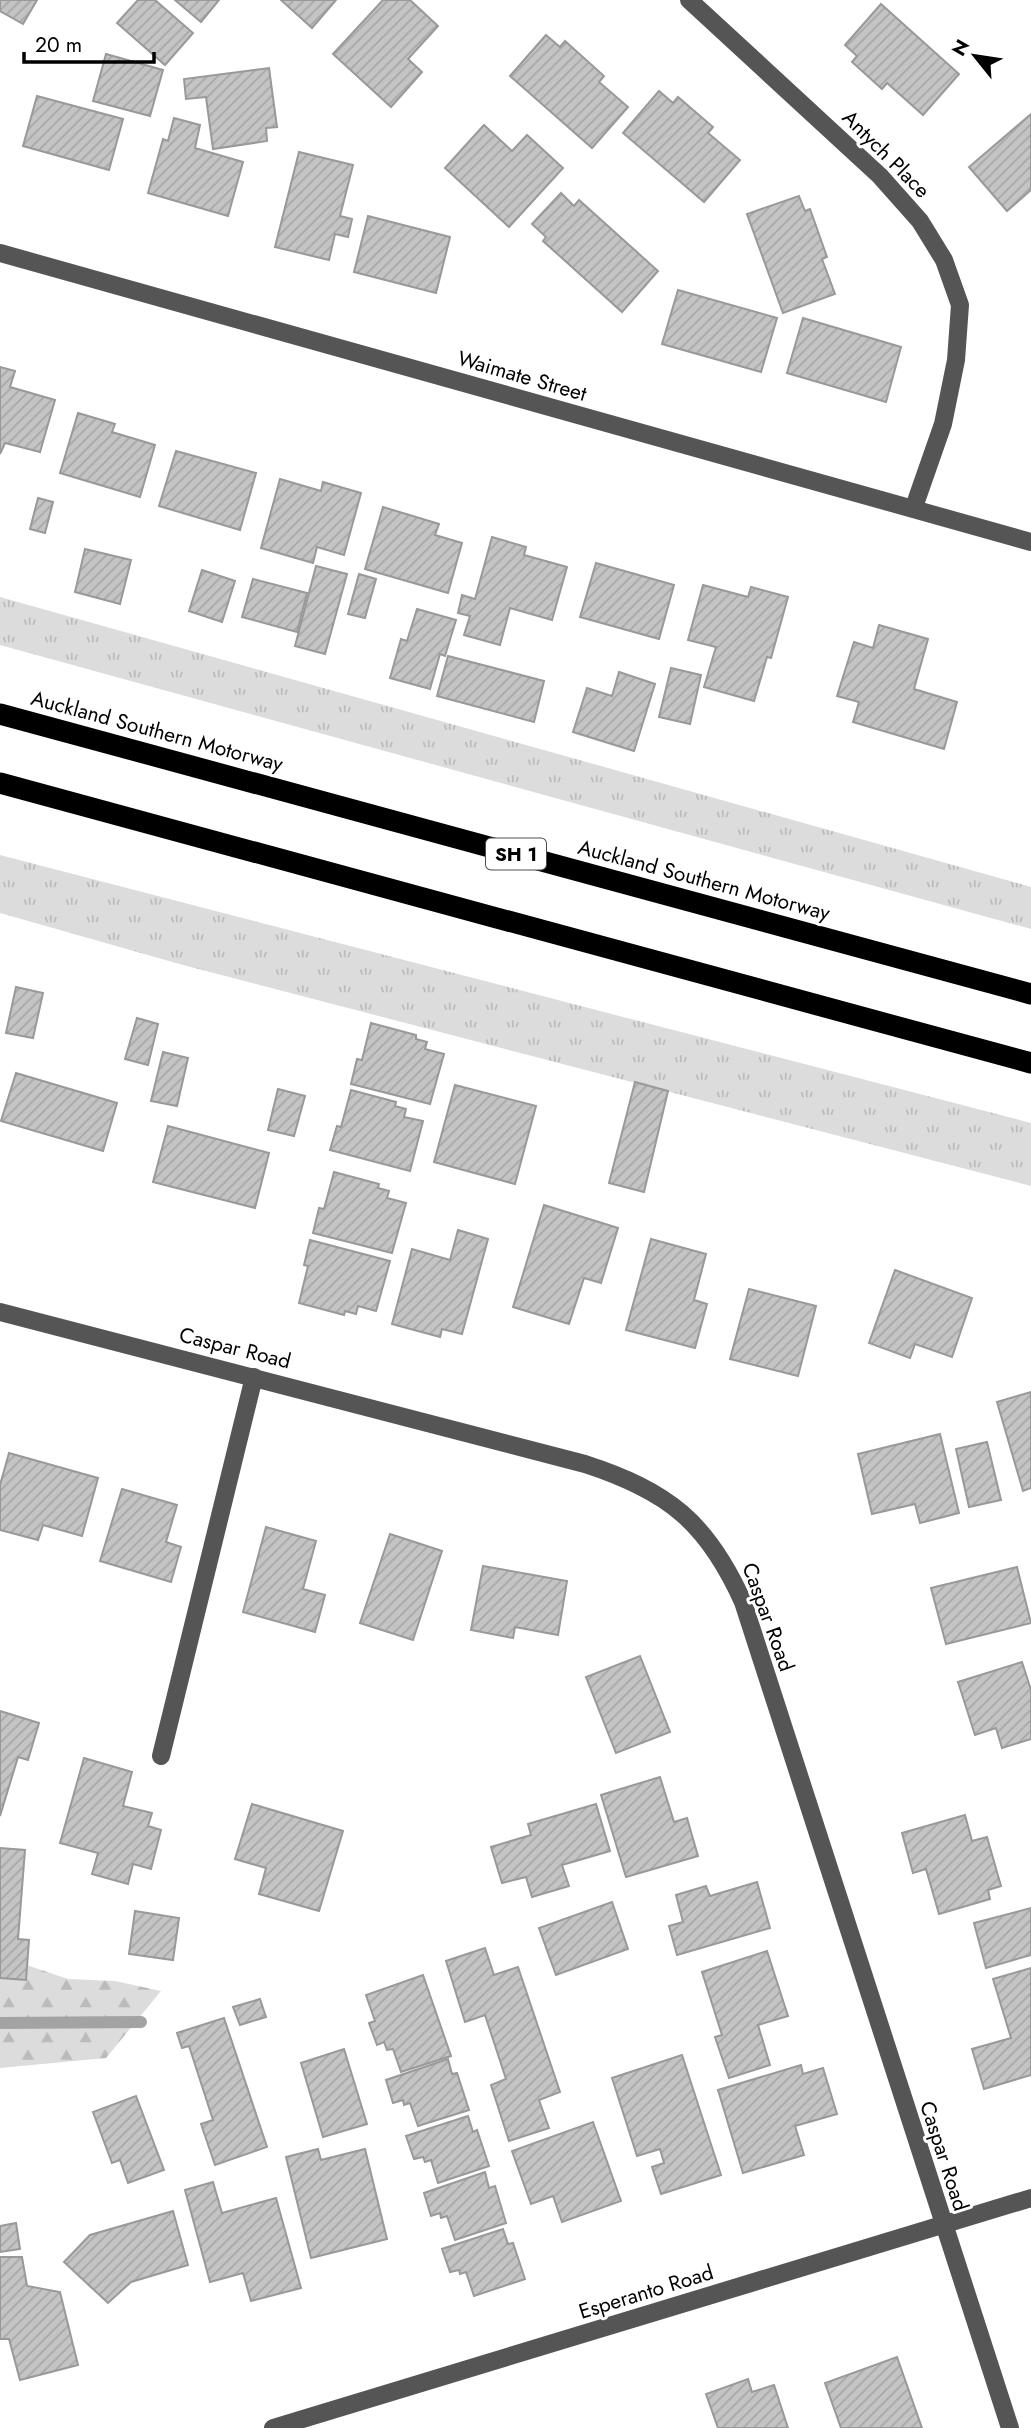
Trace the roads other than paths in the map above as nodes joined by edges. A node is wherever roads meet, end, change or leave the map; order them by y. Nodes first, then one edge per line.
1 (689, 0) edge
2 (0, 253) edge
3 (914, 507) junction
4 (1031, 542) edge
5 (0, 714) edge
6 (0, 783) edge
7 (1031, 994) edge
8 (1031, 1063) edge
9 (0, 1312) edge
10 (254, 1377) junction
11 (161, 1756) dead end
12 (1031, 2198) edge
13 (943, 2226) junction
14 (274, 2428) edge
15 (1010, 2428) edge

1 - 3 street, Antych Place
2 - 3 street, Waimate Street
3 - 4 street, Waimate Street
5 - 7 highway, Auckland Southern Motorway / SH 1
6 - 8 highway
9 - 10 street, Caspar Road
10 - 11 street
10 - 13 street, Caspar Road
12 - 13 street, Esperanto Road
13 - 14 street, Esperanto Road
13 - 15 street, Caspar Road

